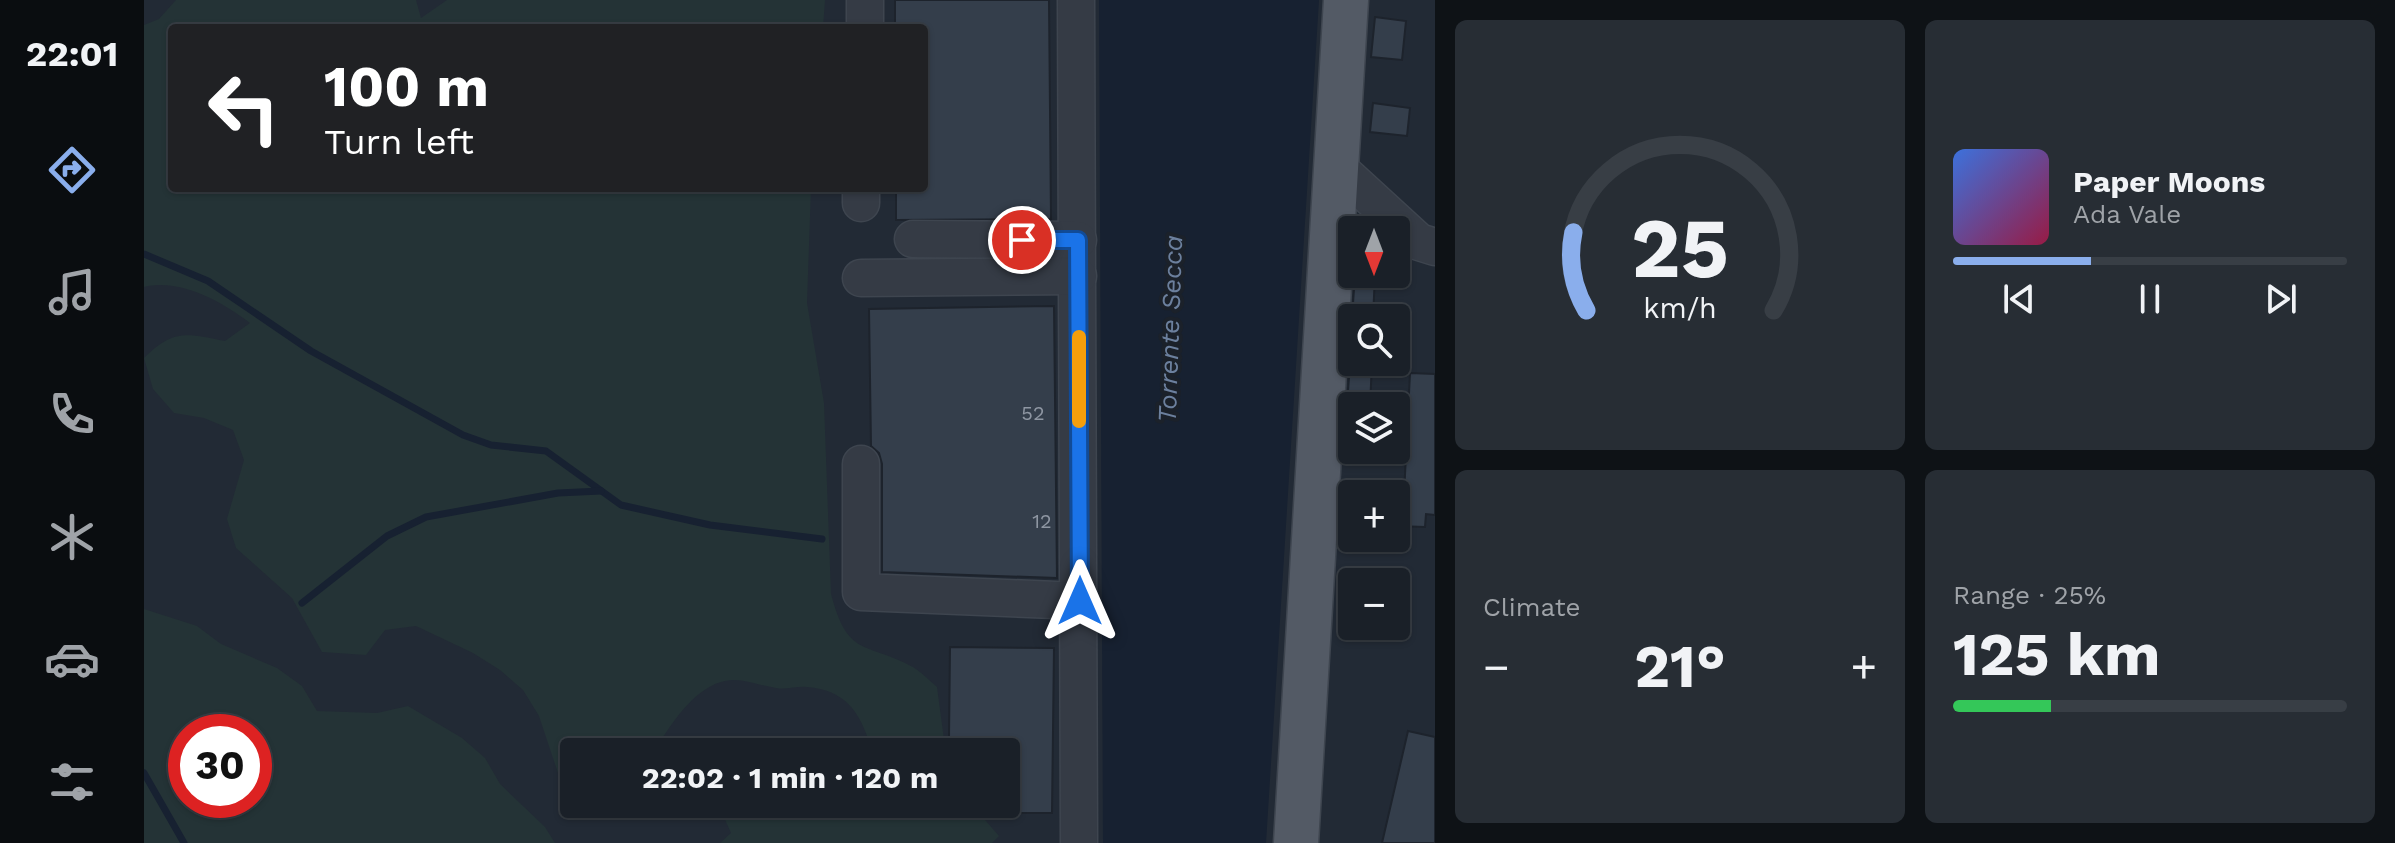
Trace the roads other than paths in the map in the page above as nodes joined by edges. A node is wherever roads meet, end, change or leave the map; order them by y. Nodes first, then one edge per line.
1 (865, 0) edge
2 (1076, 0) edge
3 (1346, 0) edge
4 (865, 24) edge
5 (1335, 165) junction
6 (913, 239) dead end
7 (1078, 240) junction
8 (1435, 247) edge
9 (1078, 276) junction
10 (861, 278) dead end
11 (861, 464) dead end
12 (1080, 601) junction
13 (1079, 843) edge
14 (1296, 843) edge

1 - 4 street
2 - 7 street
3 - 5 main road
5 - 8 street
5 - 14 main road
6 - 7 street
7 - 9 street
9 - 10 street
9 - 12 street
11 - 12 street
12 - 13 street

